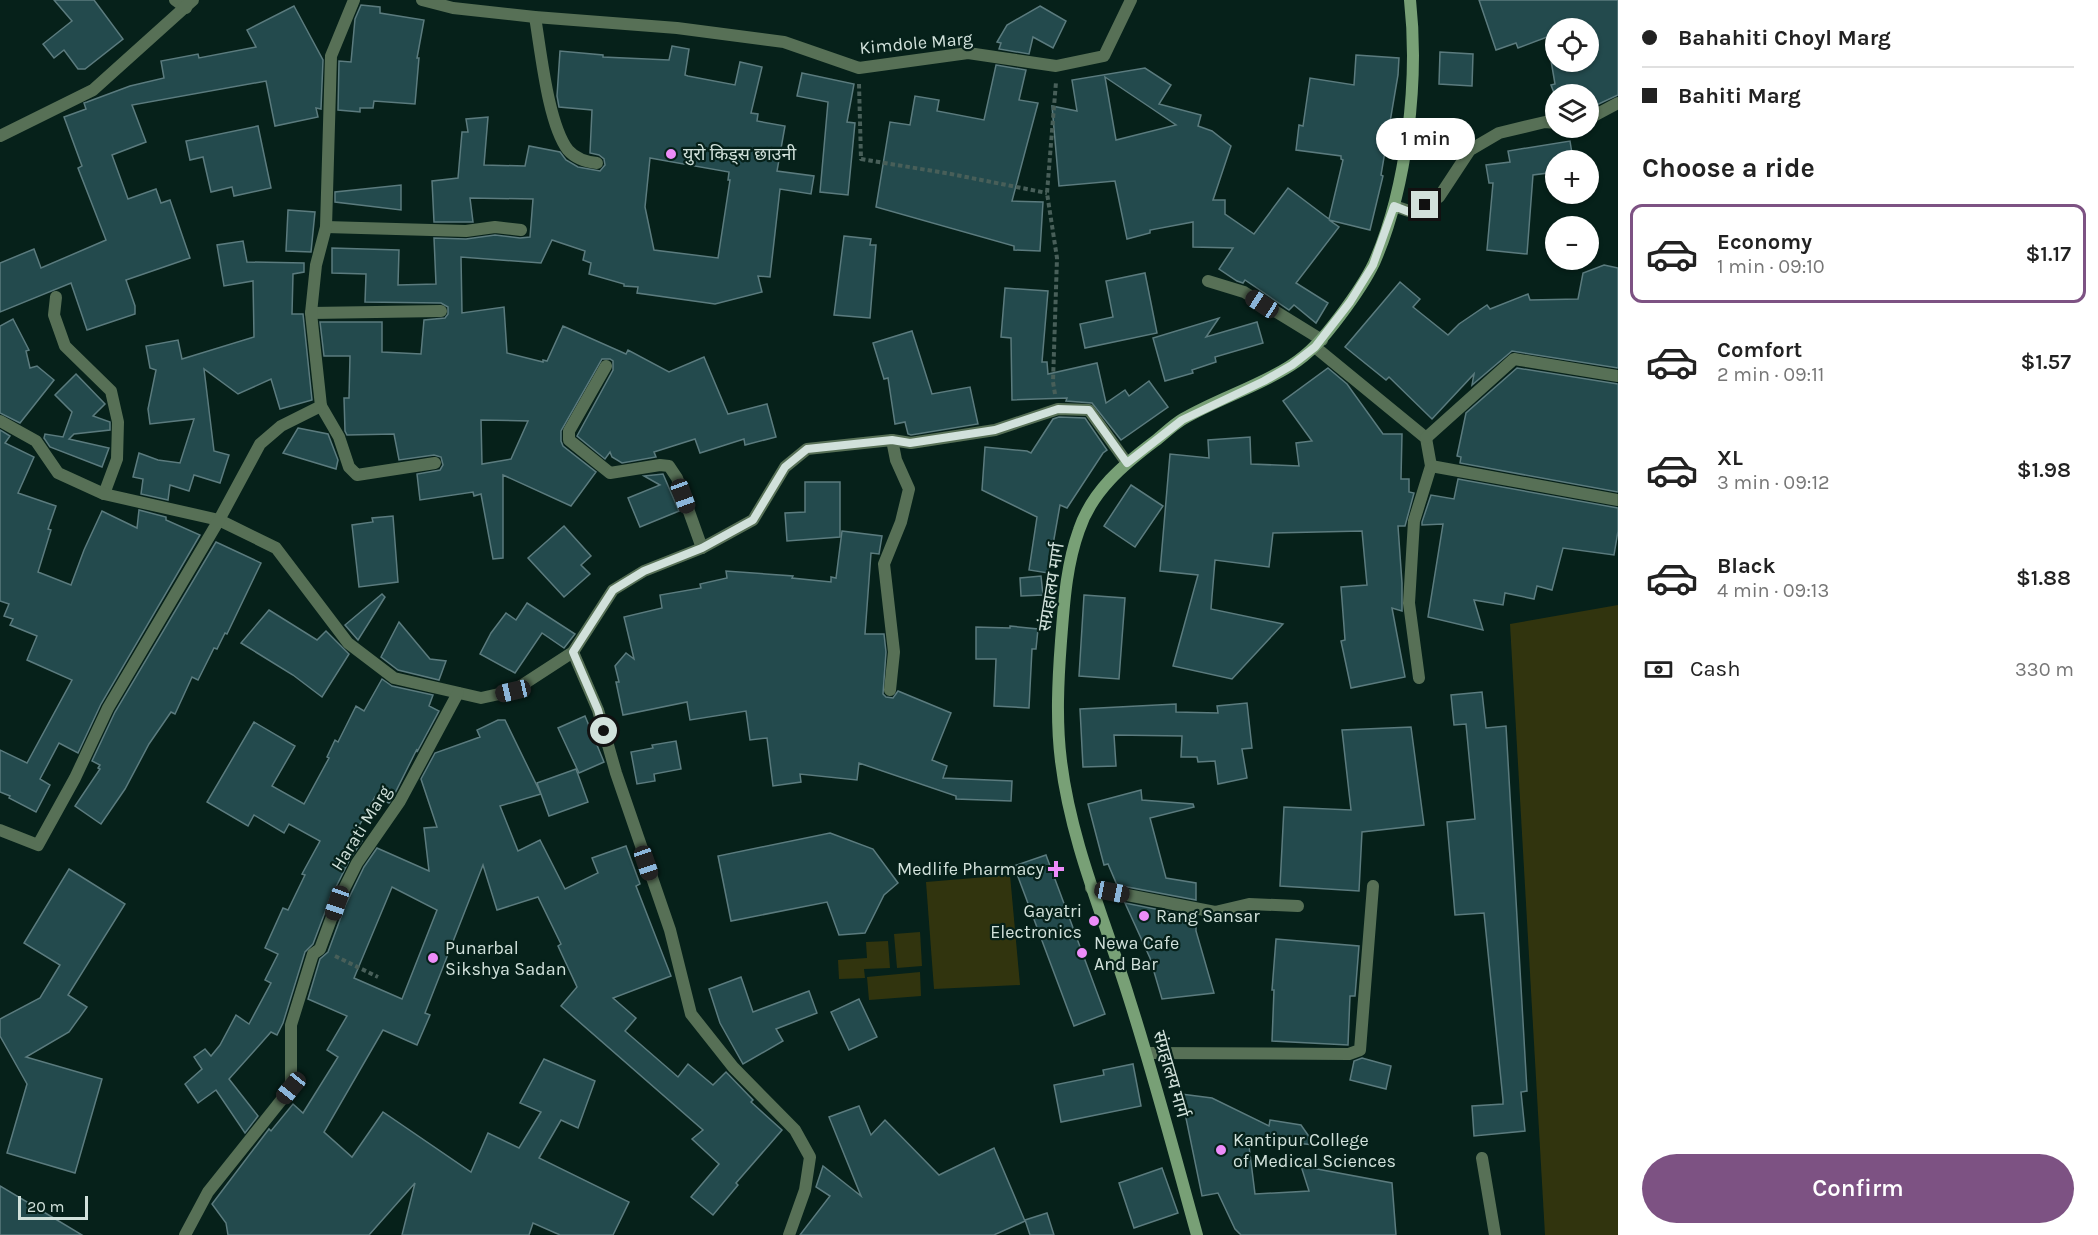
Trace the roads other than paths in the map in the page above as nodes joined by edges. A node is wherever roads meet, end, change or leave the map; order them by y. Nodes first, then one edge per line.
1 (175, 0) edge
2 (354, 0) edge
3 (422, 0) edge
4 (1131, 0) edge
5 (1410, 0) edge
6 (189, 4) edge
7 (535, 17) junction
8 (1618, 103) edge
9 (1599, 113) edge
10 (1545, 122) edge
11 (0, 136) edge
12 (597, 163) dead end
13 (1394, 206) junction
14 (326, 227) junction
15 (521, 230) dead end
16 (1208, 281) dead end
17 (56, 297) dead end
18 (441, 311) dead end
19 (311, 313) junction
20 (1319, 344) junction
21 (606, 366) dead end
22 (1618, 376) edge
23 (321, 406) junction
24 (0, 421) edge
25 (1426, 438) junction
26 (892, 440) junction
27 (435, 463) dead end
28 (1127, 463) junction
29 (1431, 466) junction
30 (104, 494) junction
31 (1618, 500) edge
32 (219, 520) junction
33 (702, 548) junction
34 (573, 652) junction
35 (1419, 678) dead end
36 (890, 690) dead end
37 (458, 693) junction
38 (0, 830) edge
39 (1373, 886) dead end
40 (1091, 888) junction
41 (1298, 906) dead end
42 (1146, 1053) junction
43 (1482, 1158) dead end
44 (185, 1235) edge
45 (789, 1235) edge
46 (1197, 1235) edge
47 (1495, 1235) edge

1 - 6 street
2 - 14 street
3 - 7 street, Kimdole Marg
4 - 7 street, Kimdole Marg
5 - 13 main road, संग्रहालय मार्ग
6 - 11 street
7 - 12 street
8 - 9 street
10 - 13 street
13 - 20 main road, संग्रहालय मार्ग
14 - 15 street
14 - 19 street
16 - 20 street
17 - 30 street
18 - 19 street
19 - 23 street
20 - 25 street
20 - 28 main road, संग्रहालय मार्ग
21 - 33 street
22 - 25 street
23 - 27 street
23 - 32 street
24 - 30 street
25 - 29 street
26 - 28 street
26 - 33 street
26 - 36 street
28 - 40 main road, संग्रहालय मार्ग
29 - 31 street
29 - 35 street
30 - 32 street
32 - 37 street
32 - 38 street
33 - 34 street
34 - 37 street
34 - 45 street
37 - 44 street, Harati Marg
39 - 42 street
40 - 41 street
40 - 42 main road, संग्रहालय मार्ग
42 - 46 main road, संग्रहालय मार्ग
43 - 47 street

